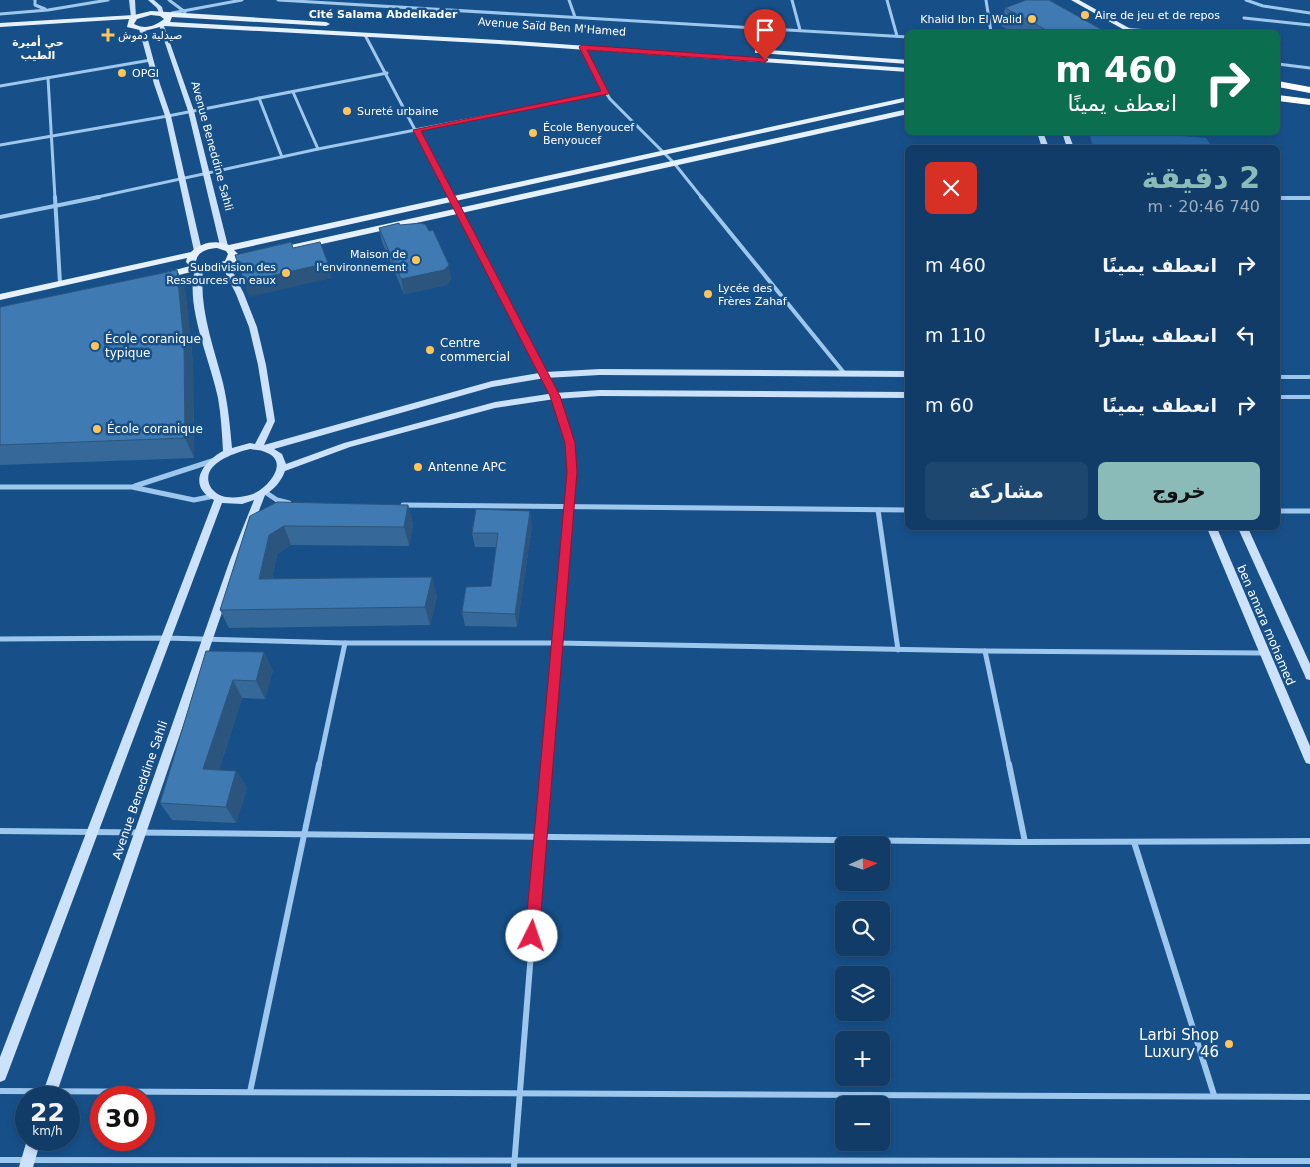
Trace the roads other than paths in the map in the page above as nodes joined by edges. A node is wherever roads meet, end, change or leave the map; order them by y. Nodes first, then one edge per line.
1 (35, 0) edge
2 (108, 0) edge
3 (132, 0) edge
4 (151, 0) edge
5 (169, 0) edge
6 (242, 0) edge
7 (278, 0) edge
8 (365, 0) edge
9 (569, 0) edge
10 (792, 0) edge
11 (887, 0) edge
12 (986, 0) edge
13 (1074, 0) edge
14 (1246, 0) edge
15 (173, 3) junction
16 (360, 4) junction
17 (48, 10) junction
18 (184, 11) junction
19 (1310, 13) edge
20 (0, 14) edge
21 (164, 15) junction
22 (134, 17) junction
23 (192, 17) junction
24 (576, 17) junction
25 (1244, 18) dead end
26 (0, 24) edge
27 (130, 25) junction
28 (162, 25) junction
29 (1310, 25) edge
30 (142, 29) junction
31 (800, 30) junction
32 (991, 30) edge
33 (1127, 30) edge
34 (0, 32) edge
35 (366, 35) junction
36 (897, 36) junction
37 (905, 37) edge
38 (582, 47) junction
39 (734, 49) dead end
40 (753, 51) dead end
41 (151, 60) junction
42 (905, 62) edge
43 (1280, 64) edge
44 (1310, 68) edge
45 (905, 70) edge
46 (387, 73) junction
47 (48, 78) junction
48 (1280, 84) edge
49 (0, 86) edge
50 (1310, 90) edge
51 (293, 92) junction
52 (605, 93) junction
53 (259, 98) junction
54 (1280, 98) edge
55 (905, 100) edge
56 (1310, 102) edge
57 (868, 108) junction
58 (190, 112) junction
59 (905, 112) edge
60 (168, 116) junction
61 (877, 117) junction
62 (416, 130) junction
63 (52, 136) junction
64 (0, 145) edge
65 (318, 149) junction
66 (662, 152) junction
67 (282, 157) junction
68 (674, 163) junction
69 (206, 174) junction
70 (181, 180) junction
71 (450, 198) junction
72 (1280, 198) edge
73 (1310, 198) edge
74 (56, 206) junction
75 (458, 212) junction
76 (0, 217) edge
77 (226, 247) junction
78 (195, 252) junction
79 (227, 263) junction
80 (197, 268) junction
81 (149, 279) edge
82 (60, 283) junction
83 (0, 297) edge
84 (845, 374) junction
85 (905, 374) edge
86 (545, 375) junction
87 (1280, 377) edge
88 (1310, 377) edge
89 (905, 395) edge
90 (555, 396) junction
91 (1280, 397) edge
92 (1310, 397) edge
93 (262, 448) junction
94 (228, 452) junction
95 (215, 460) junction
96 (282, 469) junction
97 (0, 487) edge
98 (132, 487) junction
99 (263, 493) junction
100 (216, 497) junction
101 (292, 503) edge
102 (401, 505) edge
103 (569, 506) junction
104 (878, 510) junction
105 (905, 510) edge
106 (1280, 511) edge
107 (1310, 511) edge
108 (1213, 530) edge
109 (1244, 530) edge
110 (165, 638) junction
111 (0, 639) edge
112 (209, 640) junction
113 (345, 643) junction
114 (557, 643) junction
115 (898, 650) junction
116 (985, 651) junction
117 (1265, 653) junction
118 (1310, 676) edge
119 (1310, 759) edge
120 (0, 831) edge
121 (92, 832) junction
122 (141, 833) junction
123 (304, 833) junction
124 (540, 838) junction
125 (1310, 841) edge
126 (1025, 842) junction
127 (1134, 842) junction
128 (0, 1075) edge
129 (52, 1086) edge
130 (0, 1091) edge
131 (15, 1092) edge
132 (250, 1092) junction
133 (520, 1092) junction
134 (80, 1094) edge
135 (1214, 1095) junction
136 (1310, 1096) edge
137 (31, 1151) edge
138 (0, 1160) edge
139 (1310, 1161) edge
140 (27, 1163) edge
141 (514, 1163) edge
142 (226, 1164) edge
143 (911, 1164) edge

1 - 17 street
2 - 17 street
3 - 22 street
4 - 21 street
5 - 15 street
6 - 18 street
7 - 16 street
8 - 16 street
9 - 24 street
10 - 31 street
11 - 36 street
12 - 32 street
13 - 33 main road
14 - 19 street
15 - 18 street
15 - 21 street
16 - 24 street
17 - 20 street
18 - 21 street
18 - 23 street
21 - 22 main road, Avenue Saïd Ben M'Hamed
21 - 23 main road, Avenue Saïd Ben M'Hamed
21 - 28 main road
22 - 26 main road
22 - 27 main road
23 - 39 main road, Avenue Saïd Ben M'Hamed
24 - 31 street
25 - 29 street
27 - 30 main road
27 - 34 main road
28 - 30 main road, Avenue Saïd Ben M'Hamed
28 - 35 main road, Avenue Saïd Ben M'Hamed
28 - 58 street, Avenue Beneddine Sahli
30 - 41 street
31 - 36 street
35 - 38 main road, Avenue Saïd Ben M'Hamed
35 - 46 street
36 - 37 street
38 - 45 main road, Avenue Saïd Ben M'Hamed
38 - 52 street
40 - 42 main road
41 - 47 street
41 - 60 street
43 - 44 street
46 - 51 street
46 - 62 street
47 - 49 street
47 - 63 street
48 - 50 highway
51 - 53 street
51 - 65 street
52 - 62 street
52 - 66 street
53 - 58 street
53 - 67 street
54 - 56 highway
55 - 57 main road
57 - 61 main road
57 - 66 main road
58 - 60 street
58 - 69 street, Avenue Beneddine Sahli
59 - 61 main road
60 - 63 street
60 - 70 street
61 - 68 main road
62 - 65 street
62 - 71 street
63 - 64 street
63 - 74 street
65 - 67 street
66 - 68 street
66 - 71 main road
67 - 69 street
68 - 75 main road
68 - 84 street
69 - 70 street
69 - 77 street, Avenue Beneddine Sahli
70 - 74 street
70 - 78 street
71 - 75 street
71 - 77 main road
72 - 73 street
74 - 76 street
74 - 82 street
75 - 79 main road
75 - 86 street
77 - 78 main road
77 - 79 main road
78 - 80 main road
78 - 82 main road
79 - 80 main road
79 - 93 street
80 - 81 main road
80 - 94 street
82 - 83 main road
84 - 85 street
84 - 86 street
86 - 90 street
86 - 93 street
87 - 88 street
89 - 90 street
90 - 96 street
90 - 103 street
91 - 92 street
93 - 94 street
93 - 96 street
94 - 95 street
95 - 98 street
95 - 100 street
96 - 99 street
97 - 98 street
98 - 100 street
99 - 100 street
99 - 101 street
99 - 112 street, Avenue Beneddine Sahli
100 - 110 street
102 - 103 street
103 - 104 street
103 - 114 street
104 - 105 street
104 - 115 street
106 - 107 street
108 - 117 street, ben amara mohamed
109 - 118 street, ben amara mohamed
110 - 111 street
110 - 112 street
110 - 121 street
112 - 113 street
112 - 122 street, Avenue Beneddine Sahli
113 - 114 street
113 - 123 street
114 - 115 street
114 - 124 street
115 - 116 street
116 - 117 street
116 - 126 street
117 - 119 street, ben amara mohamed
120 - 121 street
121 - 122 street
121 - 128 street
122 - 123 street
122 - 129 street, Avenue Beneddine Sahli
123 - 124 street
123 - 132 street
124 - 126 street
124 - 133 street
125 - 127 street
126 - 127 street
127 - 135 street
130 - 131 street
132 - 133 street
132 - 134 street
133 - 135 street
133 - 141 street
135 - 136 street
137 - 140 street
138 - 140 street
139 - 143 street
140 - 142 street
141 - 142 street
141 - 143 street

